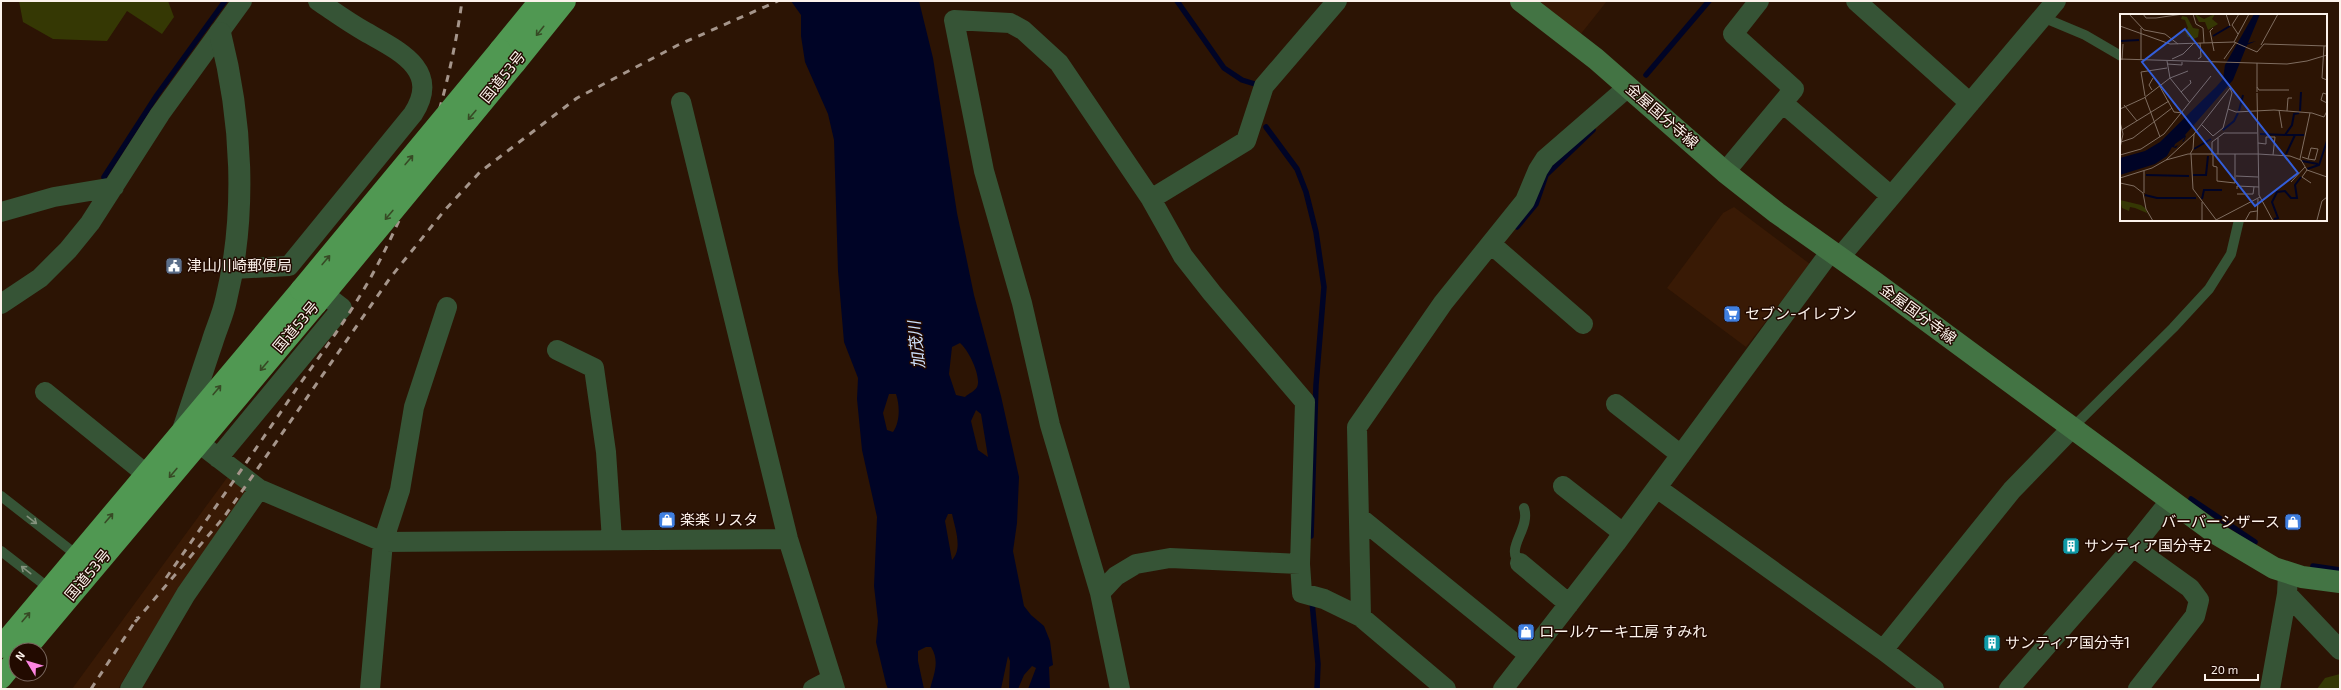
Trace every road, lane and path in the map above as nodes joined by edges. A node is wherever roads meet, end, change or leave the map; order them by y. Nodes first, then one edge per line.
1 (242, 1) edge
2 (318, 1) edge
3 (540, 1) edge
4 (565, 1) edge
5 (1337, 1) edge
6 (1521, 1) edge
7 (1759, 1) edge
8 (1856, 1) edge
9 (2056, 1) edge
10 (2042, 17) junction
11 (220, 33) junction
12 (2120, 55) edge
13 (507, 56) junction
14 (1628, 87) junction
15 (681, 102) dead end
16 (1783, 103) junction
17 (1970, 103) junction
18 (1725, 172) junction
19 (114, 187) junction
20 (1891, 196) junction
21 (1151, 199) junction
22 (1, 212) edge
23 (2239, 221) edge
24 (1491, 244) junction
25 (1836, 254) junction
26 (289, 266) junction
27 (233, 269) junction
28 (1, 304) edge
29 (447, 307) dead end
30 (1583, 324) dead end
31 (557, 350) dead end
32 (44, 392) dead end
33 (1616, 404) dead end
34 (2073, 427) junction
35 (191, 437) junction
36 (1681, 455) junction
37 (218, 458) junction
38 (146, 474) junction
39 (1563, 486) dead end
40 (1657, 488) junction
41 (259, 489) junction
42 (1, 496) edge
43 (2170, 501) junction
44 (1524, 508) dead end
45 (1359, 517) junction
46 (1623, 533) junction
47 (788, 539) junction
48 (612, 540) junction
49 (383, 542) junction
50 (2133, 547) junction
51 (1, 551) edge
52 (78, 556) junction
53 (1520, 563) joint
54 (1300, 564) junction
55 (2340, 582) edge
56 (2288, 584) junction
57 (50, 589) junction
58 (1100, 593) junction
59 (1569, 604) junction
60 (1361, 617) junction
61 (31, 642) edge
62 (1, 647) edge
63 (1884, 650) junction
64 (2340, 650) edge
65 (1529, 655) junction
66 (8, 670) edge
67 (1, 678) edge
68 (833, 684) edge
69 (130, 689) edge
70 (370, 689) edge
71 (813, 689) edge
72 (1120, 689) edge
73 (1446, 689) edge
74 (1503, 689) edge
75 (1934, 689) edge
76 (2009, 689) edge
77 (2138, 689) edge
78 (2270, 689) edge

1 - 11 street
2 - 26 street
3 - 13 highway, 国道53号
4 -> 13 highway, 国道53号
5 - 21 street
6 - 14 main road, 金屋国分寺線
7 - 16 street
8 - 17 street
9 - 10 street
10 - 12 lane
10 - 17 street
11 - 19 street
11 - 27 street
13 - 35 highway, 国道53号, bridge
14 - 18 main road, 金屋国分寺線
14 - 24 street
15 - 47 street
16 - 18 street
16 - 20 street
17 - 20 street
18 - 25 main road, 金屋国分寺線
19 - 22 street
19 - 28 street
20 - 25 street
21 - 54 street
21 - 58 street
23 - 34 lane
24 - 30 street
24 - 45 street
25 - 34 main road, 金屋国分寺線
25 - 36 street
26 - 27 street
26 - 37 street
27 - 35 street
29 - 49 street
31 - 48 street
32 - 38 street
33 - 36 street
34 - 43 main road, 金屋国分寺線
34 - 63 street
35 - 37 street
35 - 38 highway, 国道53号
35 -> 61 highway, 国道53号
36 - 40 street
37 - 41 street
52 -> 38 highway, 国道53号
39 - 46 street
40 - 46 street
40 - 63 street
41 - 49 street
41 - 69 street
42 -> 52 lane
43 - 50 street
43 - 56 main road, 金屋国分寺線
44 - 53 lane
45 - 60 street
45 - 65 street
46 - 59 street
47 - 48 street
47 - 68 street
48 - 49 street
49 - 70 street
50 - 76 street
50 - 77 street
57 -> 51 lane
52 - 57 highway, 国道53号
53 - 59 street
54 - 58 street
54 - 60 street
55 - 56 main road, 金屋国分寺線
56 - 64 street
56 - 78 street
62 -> 57 highway, 国道53号
58 - 72 street
59 - 65 street
60 - 73 street
63 - 75 street
65 - 74 street
66 - 67 highway
68 - 71 street

